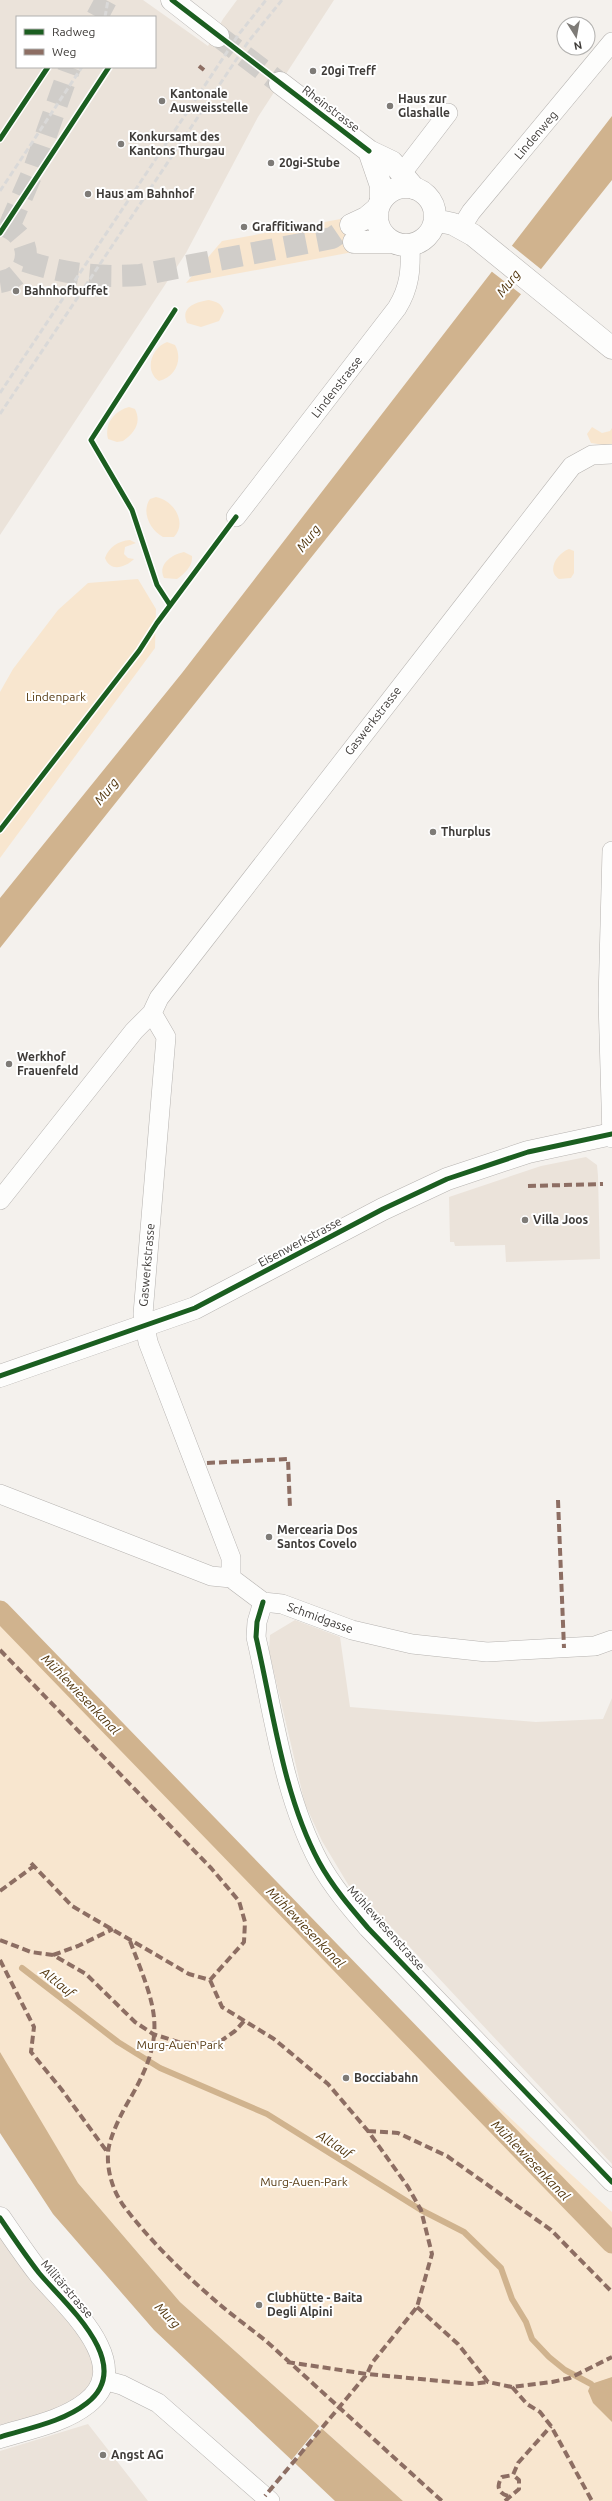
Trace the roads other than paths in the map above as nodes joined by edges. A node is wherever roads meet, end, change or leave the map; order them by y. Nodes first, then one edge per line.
1 (172, 1) edge
2 (218, 36) tunnel mouth
3 (612, 42) edge
4 (280, 83) tunnel mouth
5 (448, 113) dead end
6 (370, 151) junction
7 (408, 180) junction
8 (379, 204) junction
9 (435, 220) junction
10 (461, 228) junction
11 (401, 243) junction
12 (612, 348) edge
13 (612, 454) edge
14 (236, 517) dead end
15 (612, 851) edge
16 (152, 1013) junction
17 (612, 1134) edge
18 (612, 1138) edge
19 (0, 1200) edge
20 (149, 1342) junction
21 (0, 1376) edge
22 (0, 1494) edge
23 (231, 1578) junction
24 (263, 1602) junction
25 (612, 1640) edge
26 (612, 2182) edge
27 (0, 2218) edge
28 (104, 2380) junction
29 (0, 2437) edge
30 (270, 2501) edge

1 - 2 main road
3 - 10 street, Lindenweg
4 - 6 main road, Rheinstrasse
5 - 7 street
6 - 7 main road, Rheinstrasse
6 - 8 main road
7 - 8 main road
7 - 9 main road
8 - 11 main road
8 - 11 main road
9 - 10 main road
9 - 11 main road
10 - 12 main road
11 - 14 street, Lindenstrasse
13 - 16 street, Gaswerkstrasse
15 - 17 street
16 - 19 street, Gaswerkstrasse
16 - 20 street, Gaswerkstrasse
17 - 18 street
17 - 20 main road, Eisenwerkstrasse
20 - 21 main road, Eisenwerkstrasse
20 - 23 street, Gaswerkstrasse
22 - 23 street
23 - 24 street
24 - 25 street, Schmidgasse
24 - 26 street, Mühlewiesenstrasse
27 - 28 main road, Militärstrasse
28 - 29 main road
28 - 30 street

